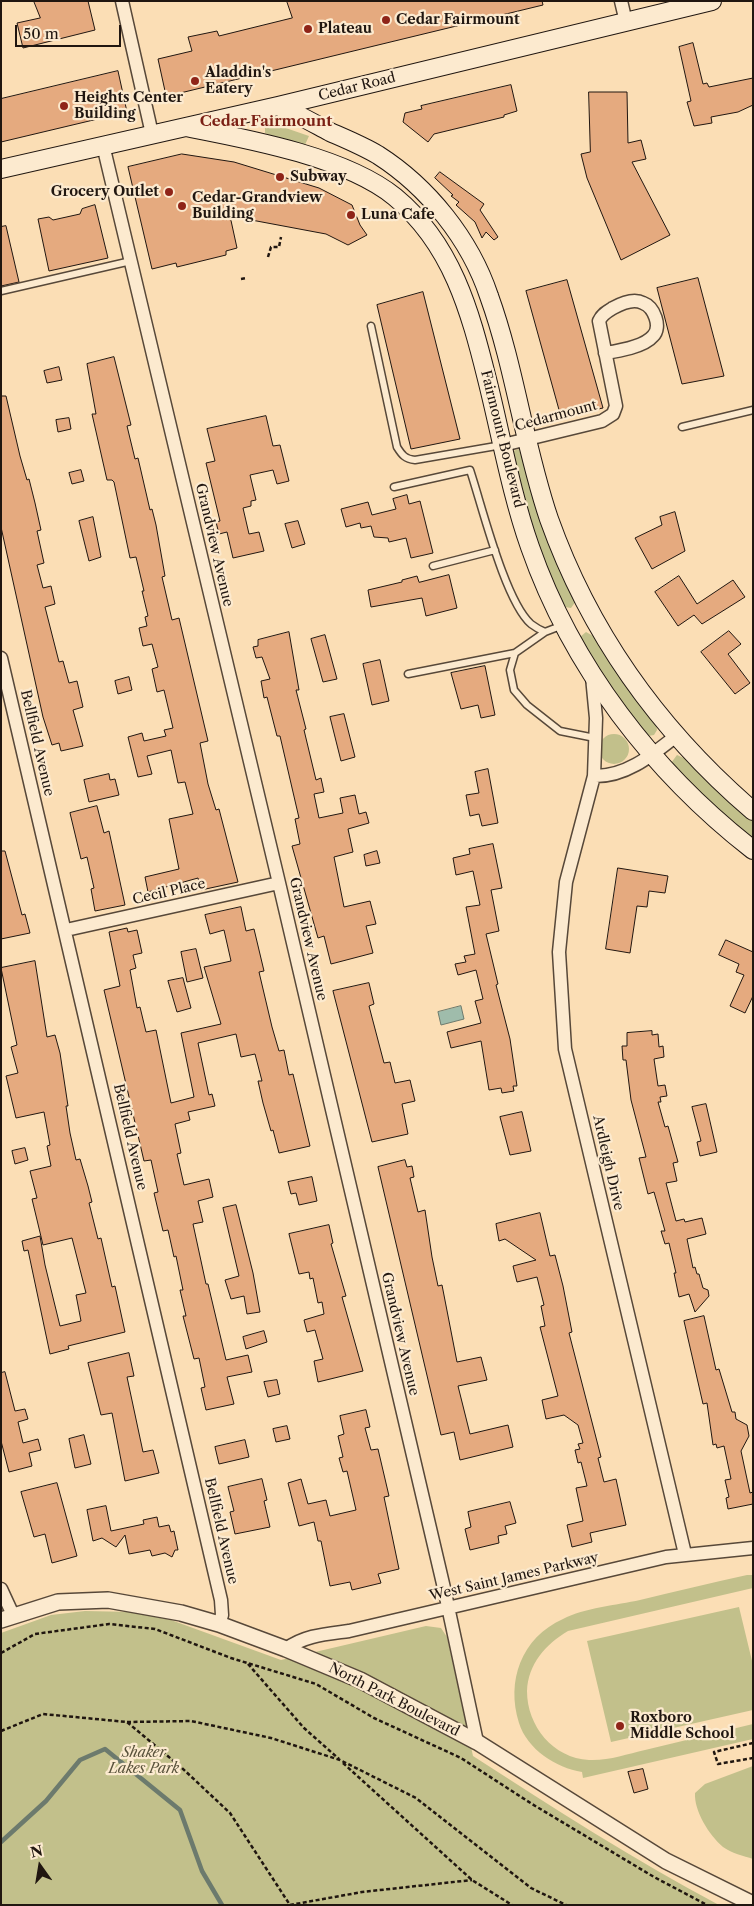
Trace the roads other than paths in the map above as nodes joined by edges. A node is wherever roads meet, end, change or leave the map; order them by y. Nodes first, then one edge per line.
1 (122, 1) edge
2 (622, 1) edge
3 (712, 1) edge
4 (626, 22) junction
5 (278, 106) junction
6 (186, 127) junction
7 (152, 134) junction
8 (103, 145) junction
9 (1, 169) edge
10 (425, 194) junction
11 (409, 209) junction
12 (131, 261) junction
13 (1, 291) edge
14 (371, 326) dead end
15 (606, 353) junction
16 (753, 410) edge
17 (682, 428) dead end
18 (526, 440) junction
19 (503, 445) junction
20 (394, 487) dead end
21 (495, 550) junction
22 (433, 566) dead end
23 (590, 610) junction
24 (564, 625) junction
25 (545, 632) junction
26 (515, 653) junction
27 (1, 658) edge
28 (408, 674) dead end
29 (592, 674) junction
30 (676, 736) junction
31 (595, 738) junction
32 (652, 755) junction
33 (594, 776) junction
34 (753, 811) edge
35 (753, 850) edge
36 (279, 882) junction
37 (66, 930) junction
38 (753, 1548) edge
39 (685, 1554) junction
40 (1, 1589) edge
41 (448, 1608) junction
42 (7, 1617) edge
43 (219, 1624) junction
44 (286, 1649) junction
45 (477, 1742) junction
46 (753, 1904) edge

1 - 7 street
2 - 4 street
3 - 4 main road, Cedar Road
4 - 5 main road, Cedar Road
5 - 6 main road, Cedar Road
5 - 10 main road, Fairmount Boulevard
6 - 7 main road, Cedar Road
6 - 11 main road, Fairmount Boulevard
7 - 8 main road, Cedar Road
8 - 9 main road, Cedar Road
8 - 12 street, Grandview Avenue
10 - 11 street
10 - 18 main road, Fairmount Boulevard
11 - 19 main road, Fairmount Boulevard
12 - 13 lane
12 - 36 street, Grandview Avenue
14 - 19 lane
15 - 15 street, Cedarmount
15 - 18 street, Cedarmount
16 - 17 lane
18 - 19 street, Cedarmount
18 - 23 main road, Fairmount Boulevard
19 - 24 main road, Fairmount Boulevard
20 - 21 lane
21 - 22 lane
21 - 25 lane
23 - 24 main road
23 - 30 main road, Fairmount Boulevard
24 - 25 lane
24 - 29 main road, Fairmount Boulevard
25 - 26 lane
26 - 28 lane
26 - 31 lane
27 - 37 street, Bellfield Avenue
29 - 31 street, Ardleigh Drive
29 - 32 main road, Fairmount Boulevard
30 - 32 street
30 - 34 main road, Fairmount Boulevard
31 - 33 street, Ardleigh Drive
32 - 33 street
32 - 35 main road, Fairmount Boulevard
33 - 39 street, Ardleigh Drive
36 - 37 street, Cecil Place
36 - 41 street, Grandview Avenue
37 - 43 street, Bellfield Avenue
38 - 39 street, West Saint James Parkway
39 - 41 street, West Saint James Parkway
40 - 42 street
41 - 44 street, West Saint James Parkway
41 - 45 street, Grandview Avenue
42 - 43 street, North Park Boulevard
43 - 44 street, North Park Boulevard
44 - 45 street, North Park Boulevard
45 - 46 street, North Park Boulevard

